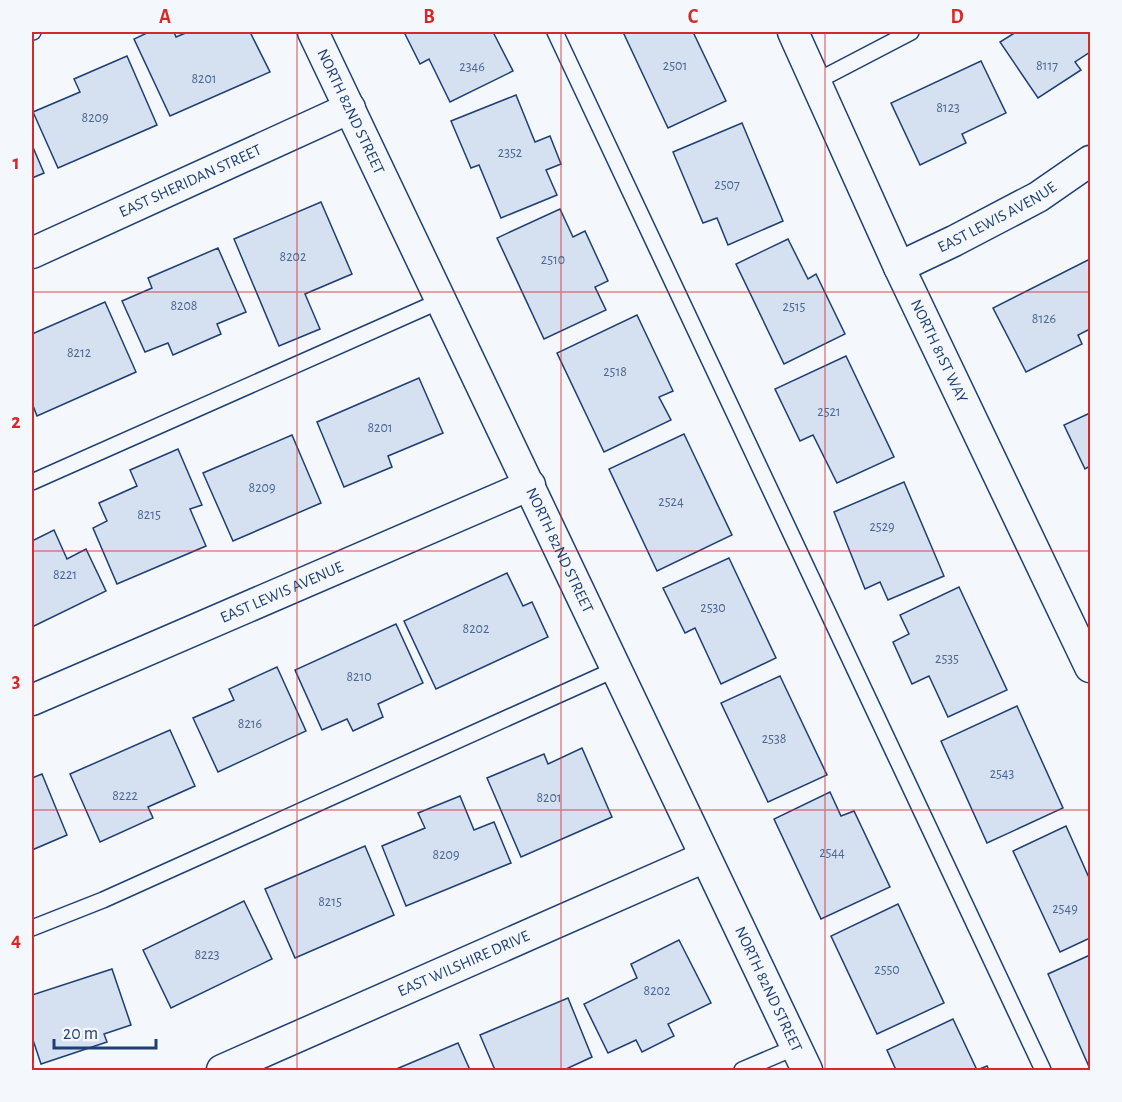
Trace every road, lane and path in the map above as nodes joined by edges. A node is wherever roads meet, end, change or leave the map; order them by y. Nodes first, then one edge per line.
1 (313, 32) edge
2 (555, 32) edge
3 (793, 32) edge
4 (911, 32) edge
5 (816, 81) junction
6 (350, 108) junction
7 (1090, 161) edge
8 (32, 253) edge
9 (899, 267) junction
10 (442, 300) junction
11 (32, 482) edge
12 (530, 485) junction
13 (1090, 667) edge
14 (616, 669) junction
15 (32, 700) edge
16 (705, 857) junction
17 (32, 928) edge
18 (802, 1059) edge
19 (222, 1071) edge
20 (742, 1071) edge
21 (1043, 1071) edge

1 - 6 street, NORTH 82ND STREET
2 - 21 lane
3 - 5 street, NORTH 81ST WAY
4 - 5 lane
5 - 9 street, NORTH 81ST WAY
6 - 8 street, EAST SHERIDAN STREET
6 - 10 street, NORTH 82ND STREET
7 - 9 street, EAST LEWIS AVENUE
9 - 13 street, NORTH 81ST WAY
10 - 11 lane
10 - 12 street, NORTH 82ND STREET
12 - 14 street, NORTH 82ND STREET
12 - 15 street, EAST LEWIS AVENUE
14 - 16 street, NORTH 82ND STREET
14 - 17 lane
16 - 18 street, NORTH 82ND STREET
16 - 19 street, EAST WILSHIRE DRIVE
18 - 20 lane

